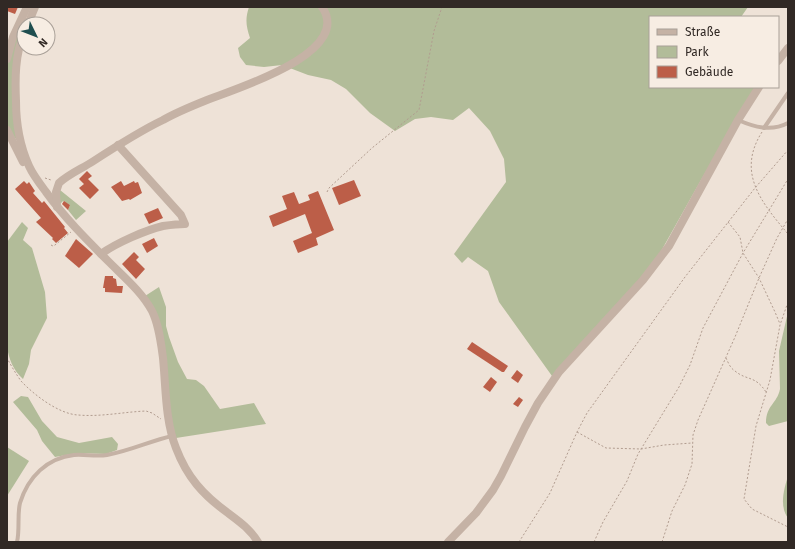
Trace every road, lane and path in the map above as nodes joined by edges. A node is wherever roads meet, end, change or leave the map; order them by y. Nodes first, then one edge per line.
1 (27, 7) edge
2 (322, 7) edge
3 (442, 7) edge
4 (788, 48) edge
5 (18, 56) edge
6 (7, 59) edge
7 (779, 60) edge
8 (758, 88) edge
9 (788, 93) edge
10 (738, 120) junction
11 (788, 123) edge
12 (764, 128) junction
13 (7, 130) edge
14 (118, 145) junction
15 (788, 150) edge
16 (29, 167) junction
17 (45, 178) dead end
18 (788, 179) edge
19 (62, 180) junction
20 (755, 188) junction
21 (328, 192) dead end
22 (58, 208) junction
23 (768, 210) junction
24 (788, 219) edge
25 (728, 221) junction
26 (783, 228) junction
27 (69, 233) dead end
28 (788, 234) edge
29 (51, 245) dead end
30 (743, 253) junction
31 (102, 254) junction
32 (759, 278) junction
33 (788, 302) edge
34 (780, 325) junction
35 (7, 357) edge
36 (726, 357) junction
37 (7, 362) edge
38 (10, 364) junction
39 (766, 393) junction
40 (170, 425) junction
41 (577, 432) junction
42 (172, 436) junction
43 (693, 443) junction
44 (641, 449) junction
45 (788, 527) edge
46 (17, 542) edge
47 (258, 542) edge
48 (448, 542) edge
49 (518, 542) edge
50 (594, 542) edge
51 (662, 542) edge

1 - 6 street
2 - 14 street
3 - 21 path
4 - 7 street
5 - 16 street
8 - 10 street
9 - 12 lane
10 - 12 lane
10 - 48 street
11 - 12 lane
12 - 20 path
13 - 16 street
14 - 19 street
14 - 31 street
15 - 20 path
16 - 22 street
17 - 19 path
18 - 23 path
19 - 22 street
20 - 23 path
20 - 25 path
22 - 31 street
23 - 26 path
23 - 30 path
24 - 26 path
25 - 30 path
25 - 41 path
26 - 28 path
26 - 32 path
27 - 29 path
30 - 32 path
30 - 44 path
31 - 40 street
32 - 34 path
32 - 36 path
33 - 34 path
34 - 39 path
35 - 38 path
36 - 39 path
36 - 43 path
37 - 38 path
38 - 40 path
39 - 45 path
40 - 42 street
41 - 44 path
41 - 49 path
42 - 46 lane
42 - 47 street
43 - 44 path
43 - 51 path
44 - 50 path

